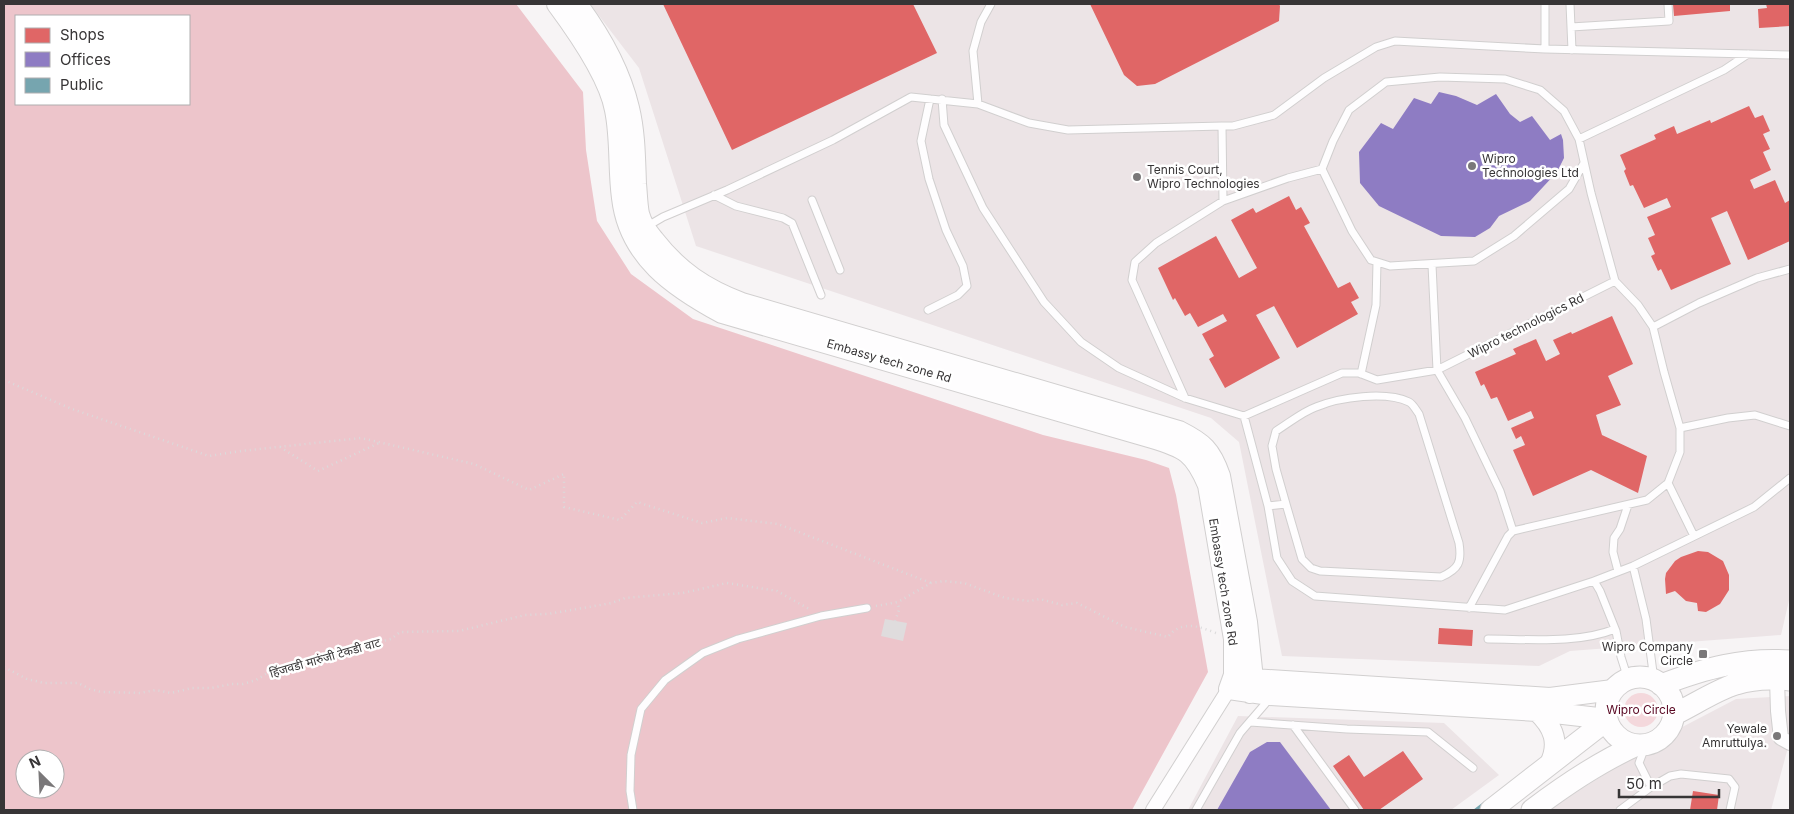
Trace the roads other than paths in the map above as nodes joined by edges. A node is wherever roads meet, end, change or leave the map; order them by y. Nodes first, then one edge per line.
1 (557, 4) edge
2 (577, 4) edge
3 (991, 4) edge
4 (1545, 4) edge
5 (1570, 4) edge
6 (1668, 4) edge
7 (1571, 27) junction
8 (1545, 49) junction
9 (1572, 50) junction
10 (1748, 54) junction
11 (1790, 55) edge
12 (930, 99) junction
13 (942, 99) junction
14 (978, 104) junction
15 (1222, 126) junction
16 (1579, 139) junction
17 (1584, 163) junction
18 (1322, 169) junction
19 (714, 195) junction
20 (812, 200) dead end
21 (1223, 201) junction
22 (638, 231) junction
23 (1377, 262) junction
24 (1432, 265) junction
25 (1790, 269) edge
26 (840, 270) dead end
27 (1614, 281) junction
28 (821, 295) dead end
29 (928, 310) dead end
30 (1653, 327) junction
31 (1437, 370) junction
32 (1361, 374) junction
33 (1185, 398) junction
34 (1244, 416) junction
35 (1790, 426) edge
36 (1680, 428) junction
37 (1790, 478) edge
38 (1668, 483) junction
39 (1286, 504) junction
40 (1628, 505) junction
41 (1268, 506) junction
42 (1513, 531) junction
43 (1694, 536) junction
44 (1633, 566) junction
45 (1618, 571) junction
46 (1594, 581) junction
47 (867, 608) road end
48 (1469, 608) junction
49 (1615, 629) junction
50 (1488, 639) dead end
51 (1790, 661) edge
52 (1784, 679) edge
53 (1658, 682) junction
54 (1241, 684) junction
55 (1621, 684) junction
56 (1270, 695) junction
57 (1537, 711) junction
58 (1673, 714) junction
59 (1607, 720) junction
60 (1250, 722) junction
61 (1293, 725) junction
62 (1790, 743) edge
63 (1642, 744) junction
64 (1550, 764) junction
65 (1473, 768) dead end
66 (1651, 787) junction
67 (633, 810) edge
68 (1153, 810) edge
69 (1196, 810) edge
70 (1355, 810) edge
71 (1491, 810) edge
72 (1532, 810) edge
73 (1620, 810) edge
74 (1730, 810) edge

1 - 22 street, Embassy tech zone Rd
2 - 22 street
3 - 14 lane
4 - 8 lane
5 - 7 lane
6 - 7 lane
7 - 9 lane
8 - 9 lane
8 - 15 lane
9 - 10 lane
10 - 11 lane
10 - 16 lane
12 - 13 lane
12 - 19 lane
12 - 29 lane
13 - 14 lane
13 - 33 lane
14 - 15 lane
15 - 21 lane
16 - 17 lane
16 - 18 lane
17 - 24 lane
17 - 27 lane
18 - 21 lane
18 - 23 lane
19 - 22 lane
19 - 28 lane
20 - 26 lane
21 - 33 lane
22 - 54 street, Embassy tech zone Rd
22 - 54 street
23 - 24 lane
23 - 32 lane
24 - 31 lane
25 - 30 lane
27 - 30 lane
27 - 31 lane, Wipro technologics Rd
30 - 36 lane
31 - 32 lane, Wipro technologics Rd
31 - 42 lane
32 - 34 lane, Wipro technologics Rd
33 - 34 lane
34 - 41 lane
35 - 36 lane
36 - 38 lane
37 - 43 lane
38 - 40 lane
38 - 43 lane
39 - 39 lane
39 - 41 lane
40 - 42 lane
40 - 45 lane
41 - 48 lane
42 - 48 lane
43 - 44 lane
44 - 45 lane
44 - 53 lane
45 - 46 lane
46 - 48 lane
46 - 49 lane
47 - 67 lane
49 - 50 lane
49 - 55 lane
51 - 53 main road
52 - 58 main road
52 - 62 street
53 - 55 main road
53 - 58 main road
54 - 55 street
54 - 56 street
54 - 68 street
55 - 59 main road
56 - 57 street
56 - 60 lane
57 - 59 street
57 - 64 street
58 - 63 main road
59 - 63 main road
59 - 64 main road
60 - 61 lane
60 - 69 lane
61 - 65 lane
61 - 70 lane
63 - 66 lane
63 - 72 main road
64 - 71 main road
66 - 73 lane
66 - 74 lane

